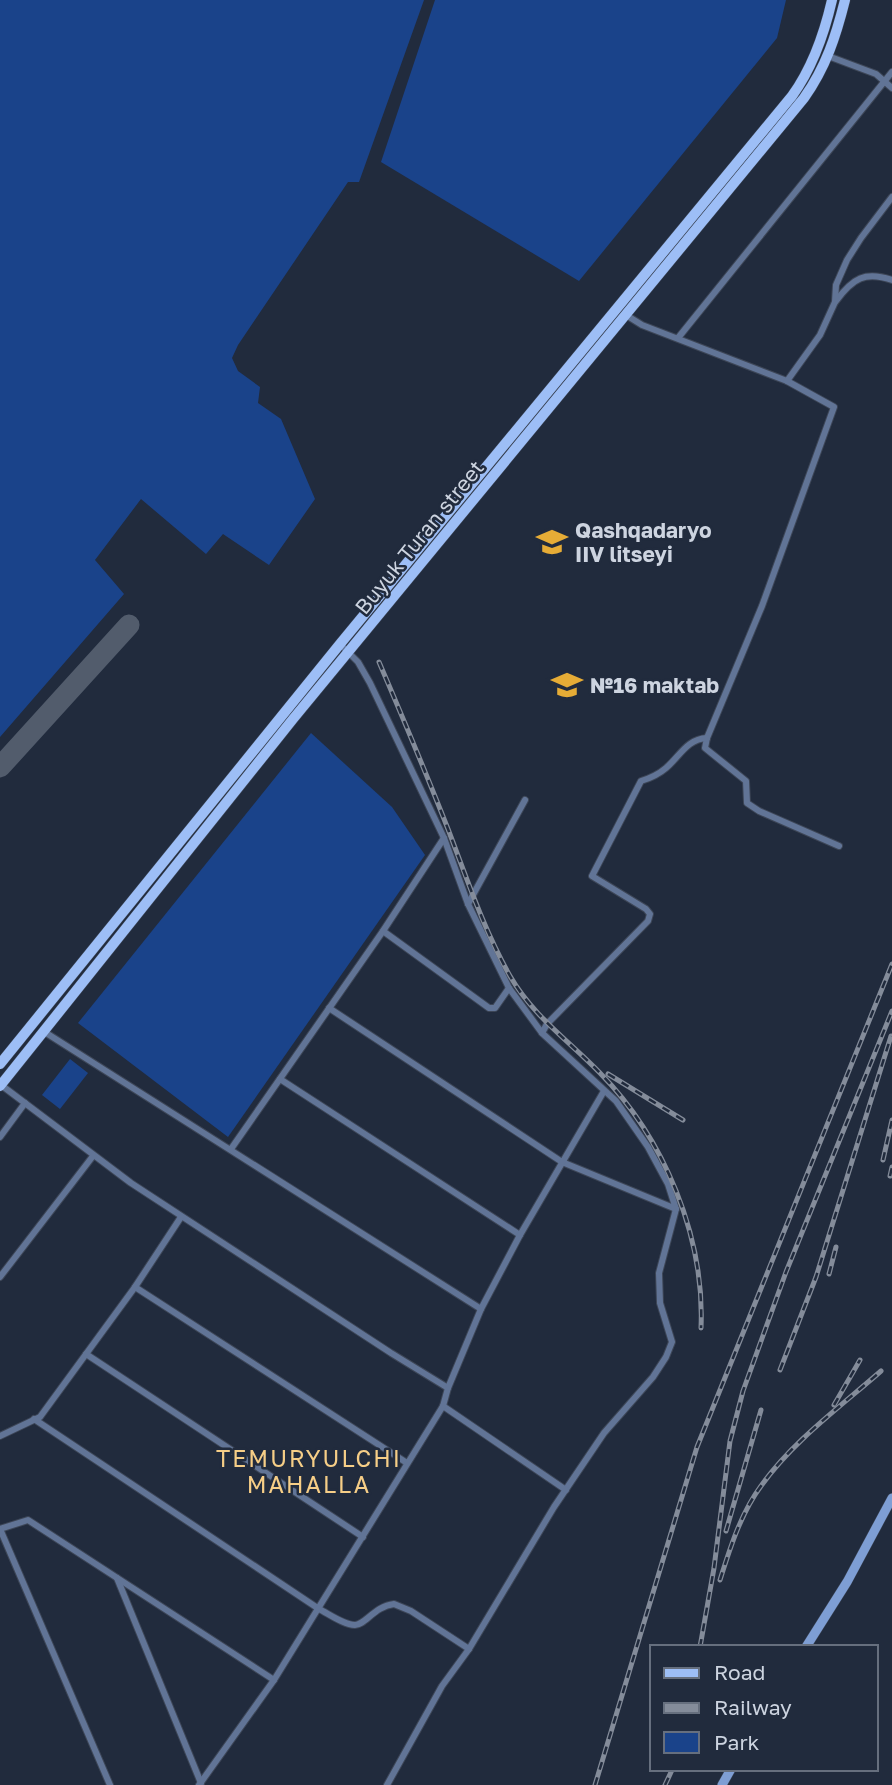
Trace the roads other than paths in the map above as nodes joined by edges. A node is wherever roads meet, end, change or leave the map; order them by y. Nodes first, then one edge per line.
1 (832, 0) edge
2 (845, 0) edge
3 (828, 56) junction
4 (892, 72) edge
5 (884, 81) junction
6 (892, 88) edge
7 (892, 197) edge
8 (892, 280) edge
9 (835, 302) junction
10 (626, 315) junction
11 (678, 338) junction
12 (787, 380) junction
13 (340, 644) junction
14 (349, 652) junction
15 (707, 738) junction
16 (525, 800) dead end
17 (444, 838) junction
18 (839, 846) dead end
19 (468, 904) junction
20 (383, 931) junction
21 (509, 988) junction
22 (329, 1008) junction
23 (43, 1031) junction
24 (542, 1033) junction
25 (0, 1063) edge
26 (280, 1079) junction
27 (1, 1086) edge
28 (604, 1091) junction
29 (25, 1103) junction
30 (0, 1137) edge
31 (231, 1149) junction
32 (93, 1156) junction
33 (562, 1162) junction
34 (676, 1209) junction
35 (181, 1217) junction
36 (520, 1235) junction
37 (0, 1277) edge
38 (135, 1287) junction
39 (481, 1309) junction
40 (86, 1354) junction
41 (448, 1388) junction
42 (443, 1406) junction
43 (34, 1419) junction
44 (0, 1436) edge
45 (407, 1463) junction
46 (566, 1490) junction
47 (892, 1499) edge
48 (0, 1529) edge
49 (363, 1537) junction
50 (117, 1578) junction
51 (319, 1609) junction
52 (807, 1645) edge
53 (469, 1649) junction
54 (274, 1680) junction
55 (200, 1784) edge
56 (110, 1785) edge
57 (387, 1785) edge

1 - 13 main road, Buyuk Turan street
2 - 3 main road, Buyuk Turan street
3 - 5 street
3 - 10 main road, Buyuk Turan street
4 - 5 street
5 - 6 street
5 - 11 street
7 - 9 street
8 - 9 street
9 - 12 street
10 - 11 street
10 - 14 main road, Buyuk Turan street
11 - 12 street
12 - 15 street
13 - 14 street
13 - 25 main road, Buyuk Turan street
14 - 17 street
14 - 23 main road, Buyuk Turan street
15 - 18 street
15 - 24 street
16 - 19 street
17 - 19 street
17 - 20 street
19 - 21 street
20 - 21 street
20 - 22 street
21 - 24 street
22 - 26 street
22 - 33 street
23 - 27 main road, Buyuk Turan street
23 - 31 street
24 - 28 street
26 - 31 street
26 - 36 street
27 - 29 street
28 - 33 street
28 - 34 street
29 - 30 street
29 - 32 street
31 - 39 street
32 - 35 street
32 - 37 street
33 - 34 street
33 - 36 street
34 - 46 street
35 - 38 street
35 - 41 street
36 - 39 street
38 - 40 street
38 - 45 street
39 - 41 street
40 - 43 street
40 - 49 street
41 - 42 street
42 - 45 street
42 - 46 street
43 - 44 street
43 - 51 street
45 - 49 street
46 - 53 street
47 - 52 main road
48 - 50 street
48 - 56 street
49 - 51 street
50 - 54 street
50 - 55 street
51 - 53 street
51 - 54 street
53 - 57 street
54 - 55 street

